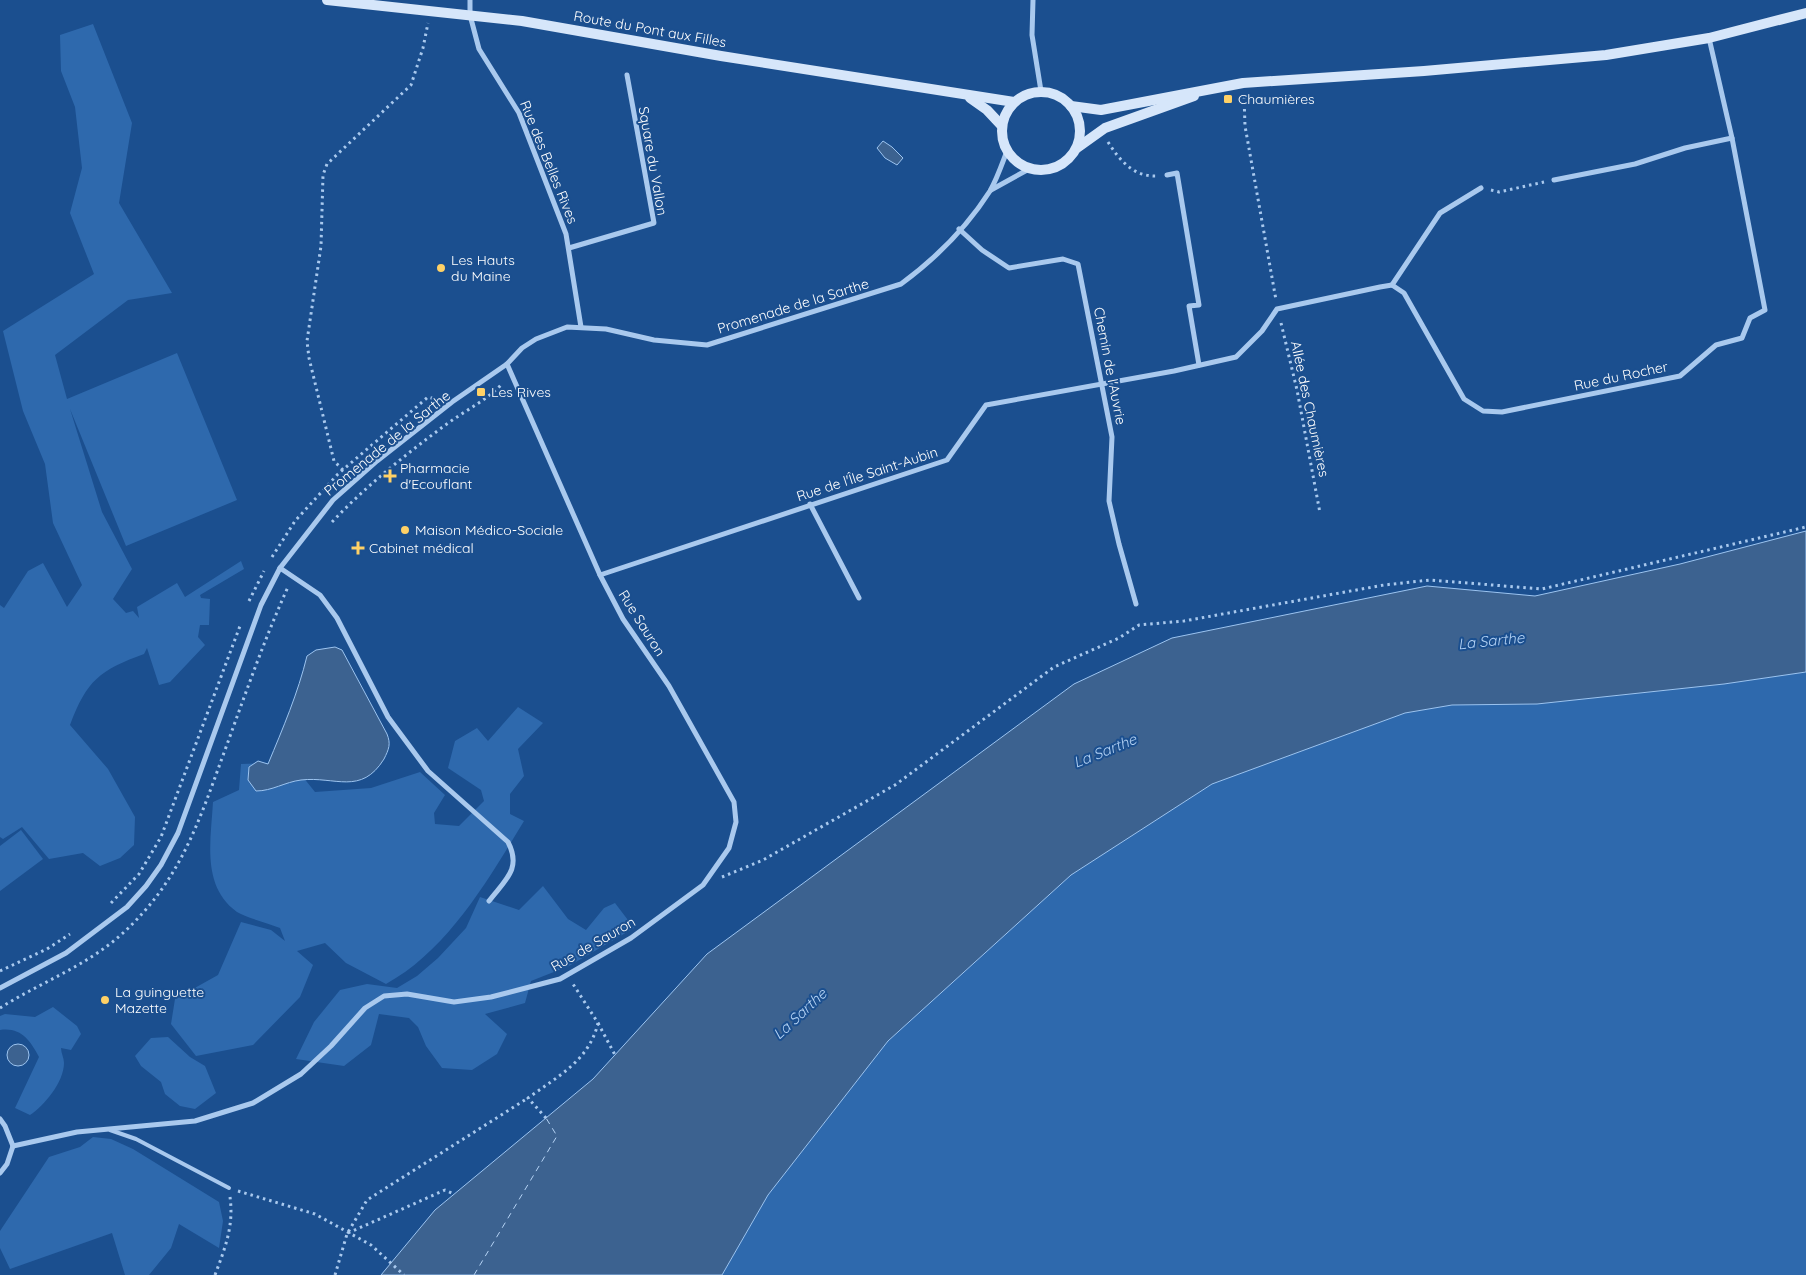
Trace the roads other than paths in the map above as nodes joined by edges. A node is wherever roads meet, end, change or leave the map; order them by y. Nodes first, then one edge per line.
1 (327, 0) edge
2 (470, 0) edge
3 (1033, 0) edge
4 (1806, 12) edge
5 (470, 15) junction
6 (1709, 38) junction
7 (627, 75) dead end
8 (1213, 88) junction
9 (1041, 91) junction
10 (967, 96) junction
11 (1014, 102) junction
12 (1071, 106) junction
13 (1002, 126) junction
14 (1732, 138) junction
15 (1077, 148) junction
16 (1007, 151) junction
17 (1029, 169) junction
18 (1167, 175) road end
19 (1554, 180) road end
20 (1481, 188) road end
21 (990, 190) junction
22 (959, 230) junction
23 (569, 248) junction
24 (1392, 285) junction
25 (581, 327) junction
26 (507, 364) junction
27 (1199, 365) junction
28 (1102, 384) junction
29 (810, 504) junction
30 (280, 568) junction
31 (600, 575) junction
32 (859, 598) dead end
33 (1136, 604) dead end
34 (703, 885) joint
35 (489, 901) dead end
36 (0, 988) edge
37 (0, 1120) edge
38 (107, 1129) junction
39 (12, 1146) junction
40 (0, 1173) edge
41 (229, 1188) road end

1 - 5 street, Route du Pont aux Filles
2 - 5 street, Rue des Belles Rives
3 - 9 street
4 - 6 street
5 - 10 street, Route du Pont aux Filles
5 - 23 street, Rue des Belles Rives
6 - 8 street
6 - 14 street, Rue du Rocher
7 - 23 street, Square du Vallon
8 - 12 street
8 - 15 street
9 - 11 street
9 - 12 street
10 - 11 street, Route du Pont aux Filles
10 - 13 street, Route du Pont aux Filles
11 - 13 street
12 - 15 street
13 - 16 street
14 - 19 street
14 - 24 street, Rue du Rocher
15 - 17 street
16 - 17 street
16 - 21 street, Promenade de la Sarthe
17 - 21 street, Promenade de la Sarthe
18 - 27 street
20 - 24 street
21 - 22 street, Promenade de la Sarthe
22 - 25 street, Promenade de la Sarthe
22 - 28 street, Chemin de l'Auvrie
23 - 25 street, Rue des Belles Rives
24 - 27 street, Rue de l'Île Saint-Aubin
25 - 26 street, Promenade de la Sarthe
26 - 30 street, Promenade de la Sarthe
26 - 31 street, Rue Sauron
27 - 28 street, Rue de l'Île Saint-Aubin
28 - 29 street, Rue de l'Île Saint-Aubin
28 - 33 street, Chemin de l'Auvrie
29 - 31 street, Rue de l'Île Saint-Aubin
29 - 32 street
30 - 35 street
30 - 36 street, Promenade de la Sarthe
31 - 34 street, Rue Sauron
34 - 38 street, Rue de Sauron
37 - 39 street
38 - 39 street, Rue de Sauron
38 - 41 lane
39 - 40 street

